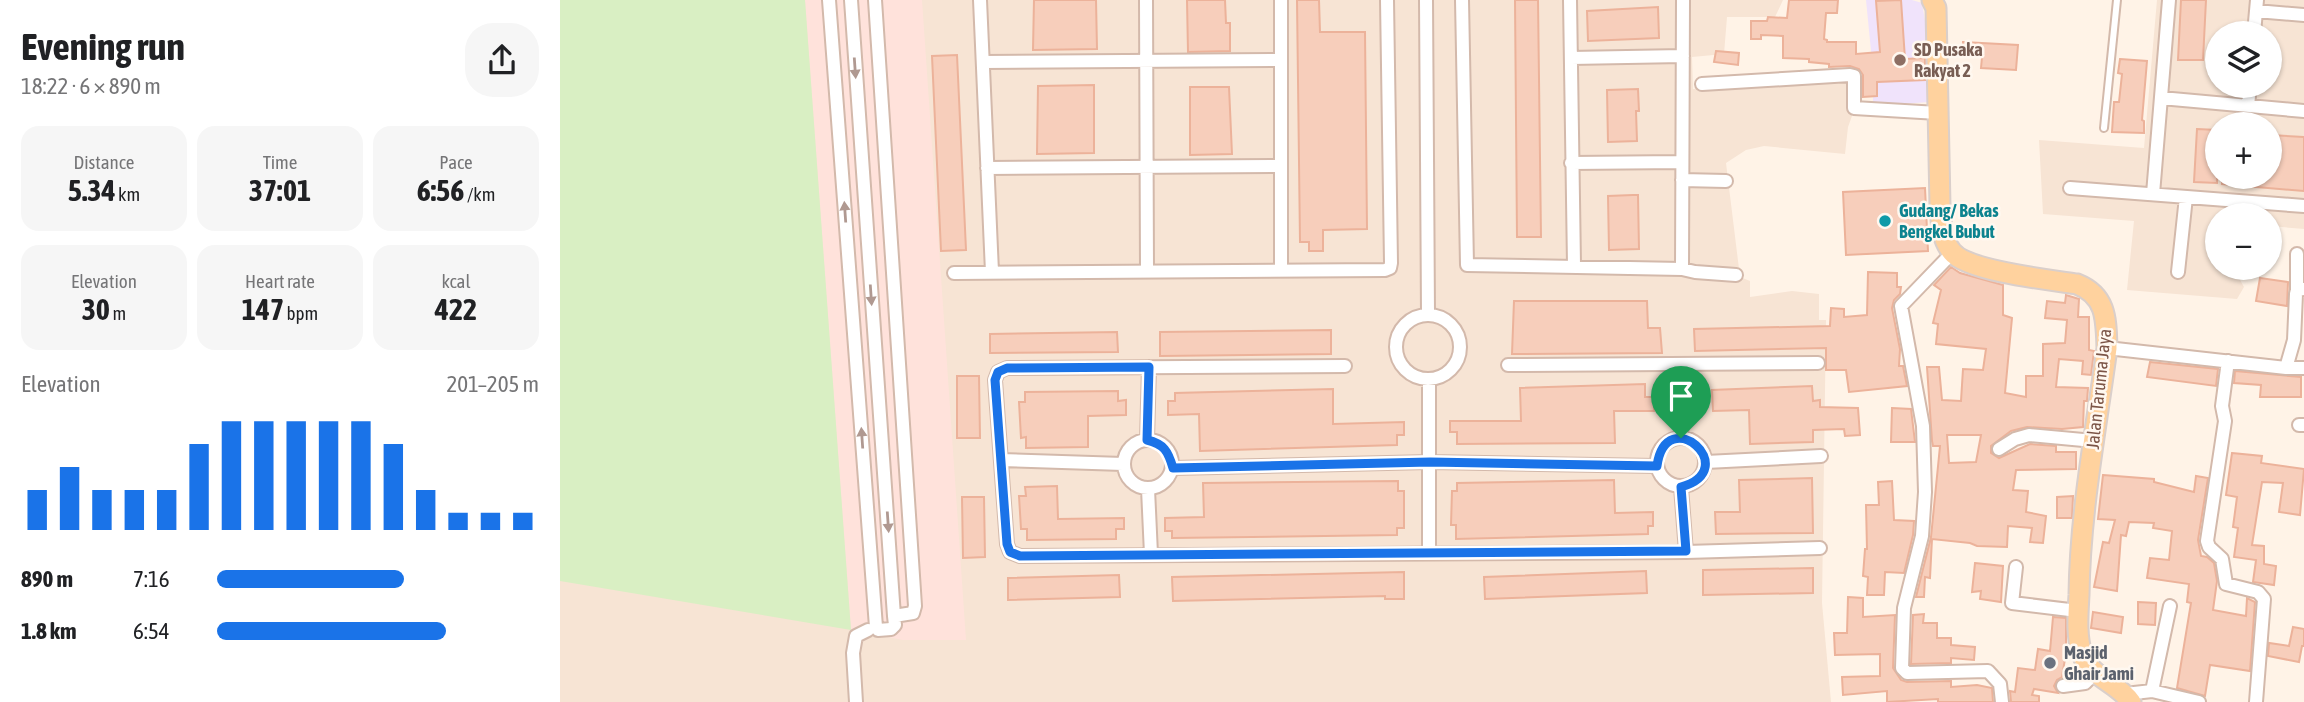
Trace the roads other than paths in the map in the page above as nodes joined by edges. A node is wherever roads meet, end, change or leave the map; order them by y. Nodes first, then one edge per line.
1 (875, 0) edge
2 (980, 0) edge
3 (1146, 0) edge
4 (1281, 0) edge
5 (1387, 0) edge
6 (1426, 0) edge
7 (1462, 0) edge
8 (1570, 0) edge
9 (1684, 0) edge
10 (2117, 0) edge
11 (2169, 0) edge
12 (829, 1) edge
13 (851, 1) edge
14 (1936, 3) edge
15 (2256, 6) edge
16 (2304, 15) edge
17 (1683, 56) junction
18 (1571, 58) junction
19 (1280, 60) junction
20 (1146, 61) junction
21 (983, 62) junction
22 (1702, 84) dead end
23 (2161, 98) junction
24 (2249, 98) edge
25 (2248, 106) junction
26 (2304, 110) edge
27 (1938, 113) junction
28 (2104, 128) dead end
29 (1682, 162) junction
30 (1572, 163) junction
31 (1280, 166) junction
32 (1147, 167) junction
33 (987, 169) junction
34 (1682, 180) junction
35 (1726, 181) dead end
36 (2070, 188) dead end
37 (2153, 194) junction
38 (2186, 197) junction
39 (2304, 206) edge
40 (1952, 253) junction
41 (2297, 254) dead end
42 (1574, 265) junction
43 (1682, 268) junction
44 (1281, 270) junction
45 (1147, 271) junction
46 (992, 272) junction
47 (2178, 272) dead end
48 (954, 273) dead end
49 (1736, 275) dead end
50 (2301, 289) edge
51 (1428, 314) junction
52 (2299, 340) edge
53 (2107, 348) junction
54 (2228, 361) junction
55 (1818, 363) dead end
56 (1685, 364) junction
57 (1508, 365) dead end
58 (1345, 366) dead end
59 (1149, 367) junction
60 (2286, 368) junction
61 (2304, 368) edge
62 (1429, 379) junction
63 (1681, 438) junction
64 (1147, 440) junction
65 (2094, 441) junction
66 (1999, 449) dead end
67 (1821, 456) dead end
68 (1001, 460) junction
69 (1430, 462) junction
70 (1706, 462) junction
71 (1123, 464) junction
72 (1657, 466) junction
73 (1173, 468) junction
74 (1681, 487) junction
75 (1147, 489) junction
76 (1820, 548) dead end
77 (1686, 551) junction
78 (1429, 552) junction
79 (1151, 554) junction
80 (2016, 567) dead end
81 (2170, 606) dead end
82 (2078, 611) junction
83 (894, 616) junction
84 (868, 630) dead end
85 (2095, 673) junction
86 (2063, 686) dead end
87 (2152, 691) junction
88 (2128, 698) edge
89 (856, 702) edge
90 (2002, 702) edge
91 (2199, 702) edge
92 (2256, 702) edge

1 - 83 street
2 - 21 street
3 - 20 street
4 - 19 street
5 - 44 street
6 - 51 street
7 - 42 street
8 - 18 street
9 - 17 street
10 - 28 lane
11 - 23 street
12 - 13 street
83 -> 12 street
13 -> 83 street
14 - 27 main road
15 - 16 street
17 - 18 street
17 - 29 street
18 - 30 street
19 - 20 street
19 - 31 street
20 - 21 street
20 - 32 street
21 - 33 street
22 - 27 street
23 - 25 street
23 - 37 street
24 - 25 street
25 - 26 street
27 - 40 main road
29 - 30 street
29 - 34 street
30 - 42 street
31 - 32 street
31 - 44 street
32 - 33 street
32 - 45 street
33 - 46 street
34 - 35 street
34 - 43 street
36 - 37 street
37 - 38 street
38 - 39 street
38 - 47 street
40 - 53 main road, Jalan Taruma Jaya
40 - 90 street
41 - 50 street
42 - 43 street
43 - 49 street
44 - 45 street
45 - 46 street
46 - 48 street
50 - 52 street
51 - 62 street
51 - 62 street
52 - 60 street
53 - 54 street
53 - 65 main road, Jalan Taruma Jaya
54 - 60 street
54 - 92 street
55 - 56 street
56 - 57 street
56 - 63 street
58 - 59 street
59 - 64 street
59 - 68 street
60 - 61 street
62 - 69 street
63 - 70 street
63 - 72 street
64 - 71 street
64 - 73 street
65 - 66 street
65 - 82 main road, Jalan Taruma Jaya
67 - 70 street
68 - 71 street
68 - 79 street
69 - 72 street
69 - 73 street
69 - 78 street
70 - 74 street
71 - 75 street
72 - 74 street
73 - 75 street
74 - 77 street
75 - 79 street
76 - 77 street
77 - 78 street
78 - 79 street
80 - 82 street
81 - 87 street
82 - 85 main road, Jalan Taruma Jaya
84 - 89 street
85 - 86 street
85 - 88 main road, Jalan Taruma Jaya
87 - 88 street
87 - 91 street

